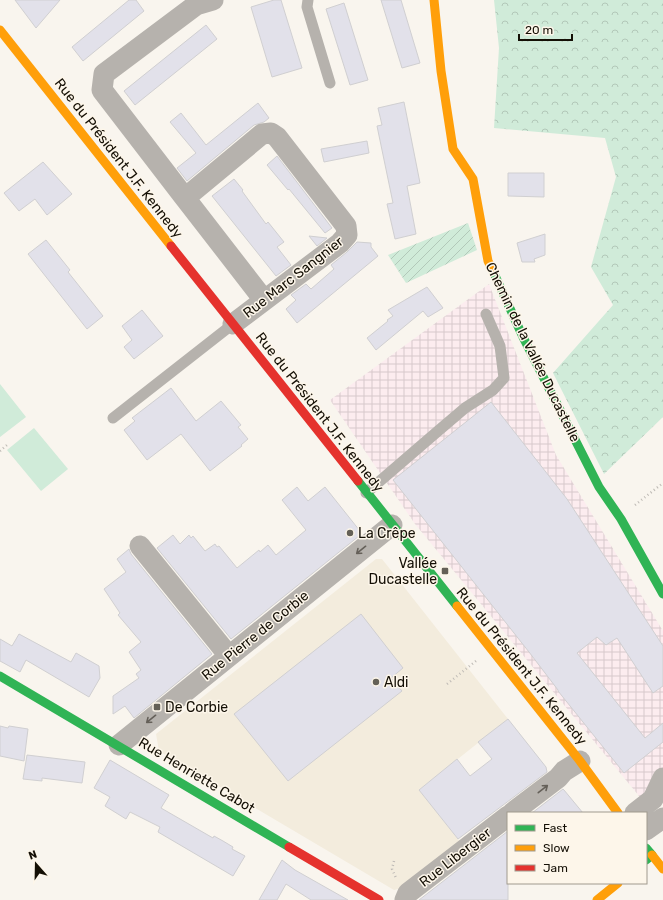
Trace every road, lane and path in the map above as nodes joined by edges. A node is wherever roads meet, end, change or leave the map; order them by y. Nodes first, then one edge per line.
1 (210, 0) edge
2 (308, 0) edge
3 (434, 0) edge
4 (0, 30) edge
5 (330, 83) dead end
6 (185, 198) junction
7 (264, 300) junction
8 (486, 314) dead end
9 (233, 324) junction
10 (113, 418) dead end
11 (7, 445) dead end
12 (0, 451) edge
13 (663, 483) edge
14 (366, 493) junction
15 (621, 519) junction
16 (392, 525) junction
17 (140, 546) dead end
18 (663, 594) edge
19 (490, 650) junction
20 (229, 656) junction
21 (0, 676) edge
22 (447, 684) dead end
23 (119, 745) junction
24 (580, 761) junction
25 (663, 778) edge
26 (513, 812) edge
27 (617, 812) edge
28 (636, 812) edge
29 (507, 817) edge
30 (663, 818) edge
31 (647, 829) edge
32 (648, 854) edge
33 (663, 869) edge
34 (617, 884) edge
35 (379, 900) edge
36 (405, 900) edge
37 (597, 900) edge

1 - 6 street
2 - 5 lane
3 - 15 street, Chemin de la Vallée Ducastelle
4 - 9 street, Rue du Président J.F. Kennedy
6 - 7 street
6 - 7 street, Rue Marc Sangnier
7 - 9 street, Rue Marc Sangnier
8 - 14 lane
9 - 10 lane
9 - 14 street, Rue du Président J.F. Kennedy
11 - 12 path
13 - 15 path
14 - 16 street, Rue du Président J.F. Kennedy
15 - 18 street, Chemin de la Vallée Ducastelle
16 - 19 street, Rue du Président J.F. Kennedy
16 -> 20 street, Rue Pierre de Corbie
17 - 20 street
19 - 22 path
19 - 24 street, Rue du Président J.F. Kennedy
20 -> 23 street, Rue Pierre de Corbie
21 - 23 street, Rue Henriette Cabot
23 - 35 street, Rue Henriette Cabot
26 -> 24 street
24 - 27 street, Rue du Président J.F. Kennedy
25 - 28 street
29 - 36 street, Rue Libergier
30 - 31 street
32 - 33 street
34 - 37 street

